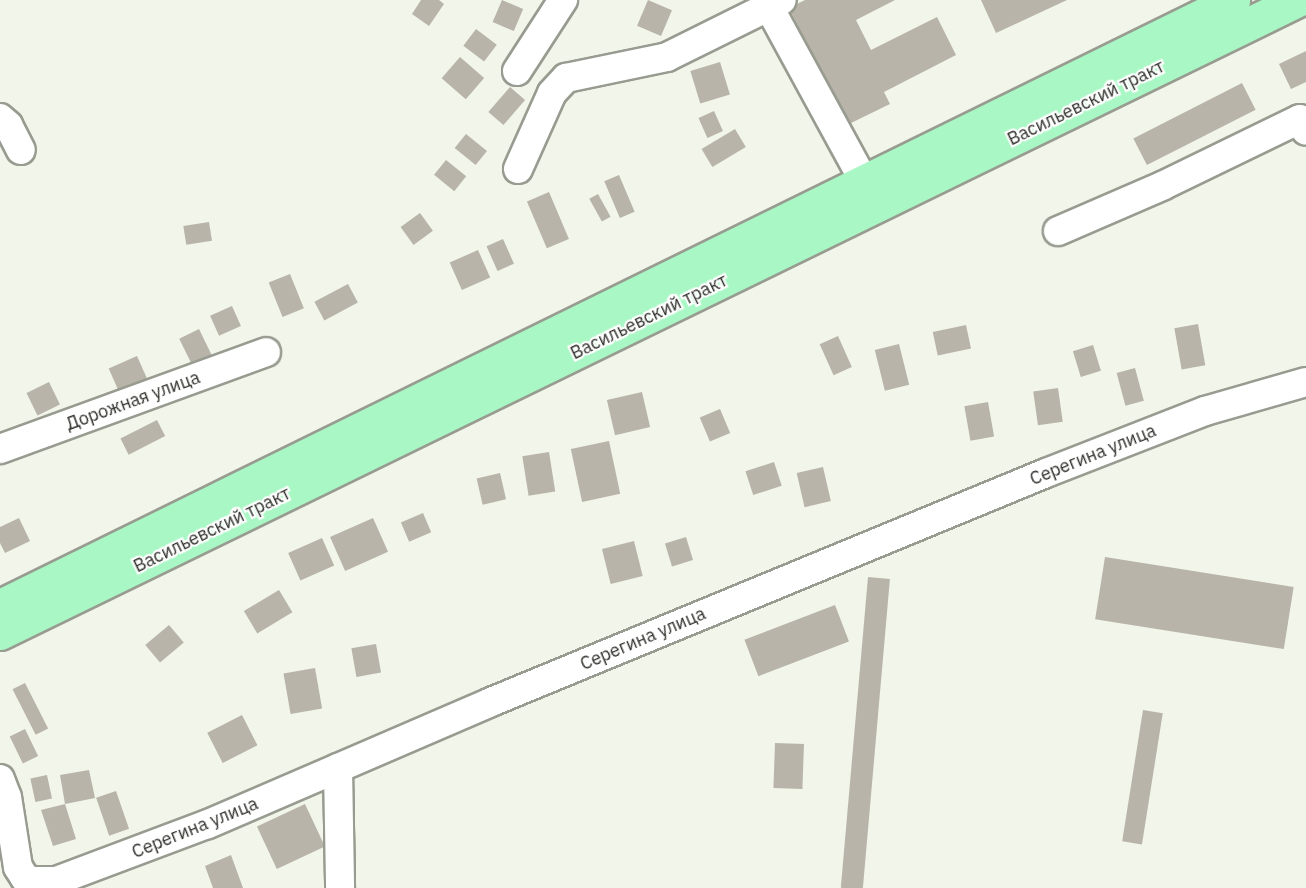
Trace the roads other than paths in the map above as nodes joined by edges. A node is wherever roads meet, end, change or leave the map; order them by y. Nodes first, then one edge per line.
1 (563, 0) edge
2 (1233, 0) edge
3 (1298, 0) edge
4 (776, 4) edge
5 (517, 71) dead end
6 (0, 118) edge
7 (1306, 131) edge
8 (21, 150) dead end
9 (518, 169) dead end
10 (864, 181) junction
11 (1058, 231) dead end
12 (266, 352) dead end
13 (1306, 382) edge
14 (0, 449) edge
15 (0, 606) edge
16 (0, 633) edge
17 (338, 768) junction
18 (0, 779) edge
19 (8, 861) edge
20 (340, 888) edge

1 - 5 street
2 - 10 main road, Васильевский тракт
3 - 16 main road, Васильевский тракт
4 - 9 street
4 - 10 street
6 - 8 street
7 - 11 street
10 - 15 main road, Васильевский тракт
12 - 14 street, Дорожная улица
13 - 17 street, Серегина улица
17 - 19 street, Серегина улица
17 - 20 street
18 - 19 street

